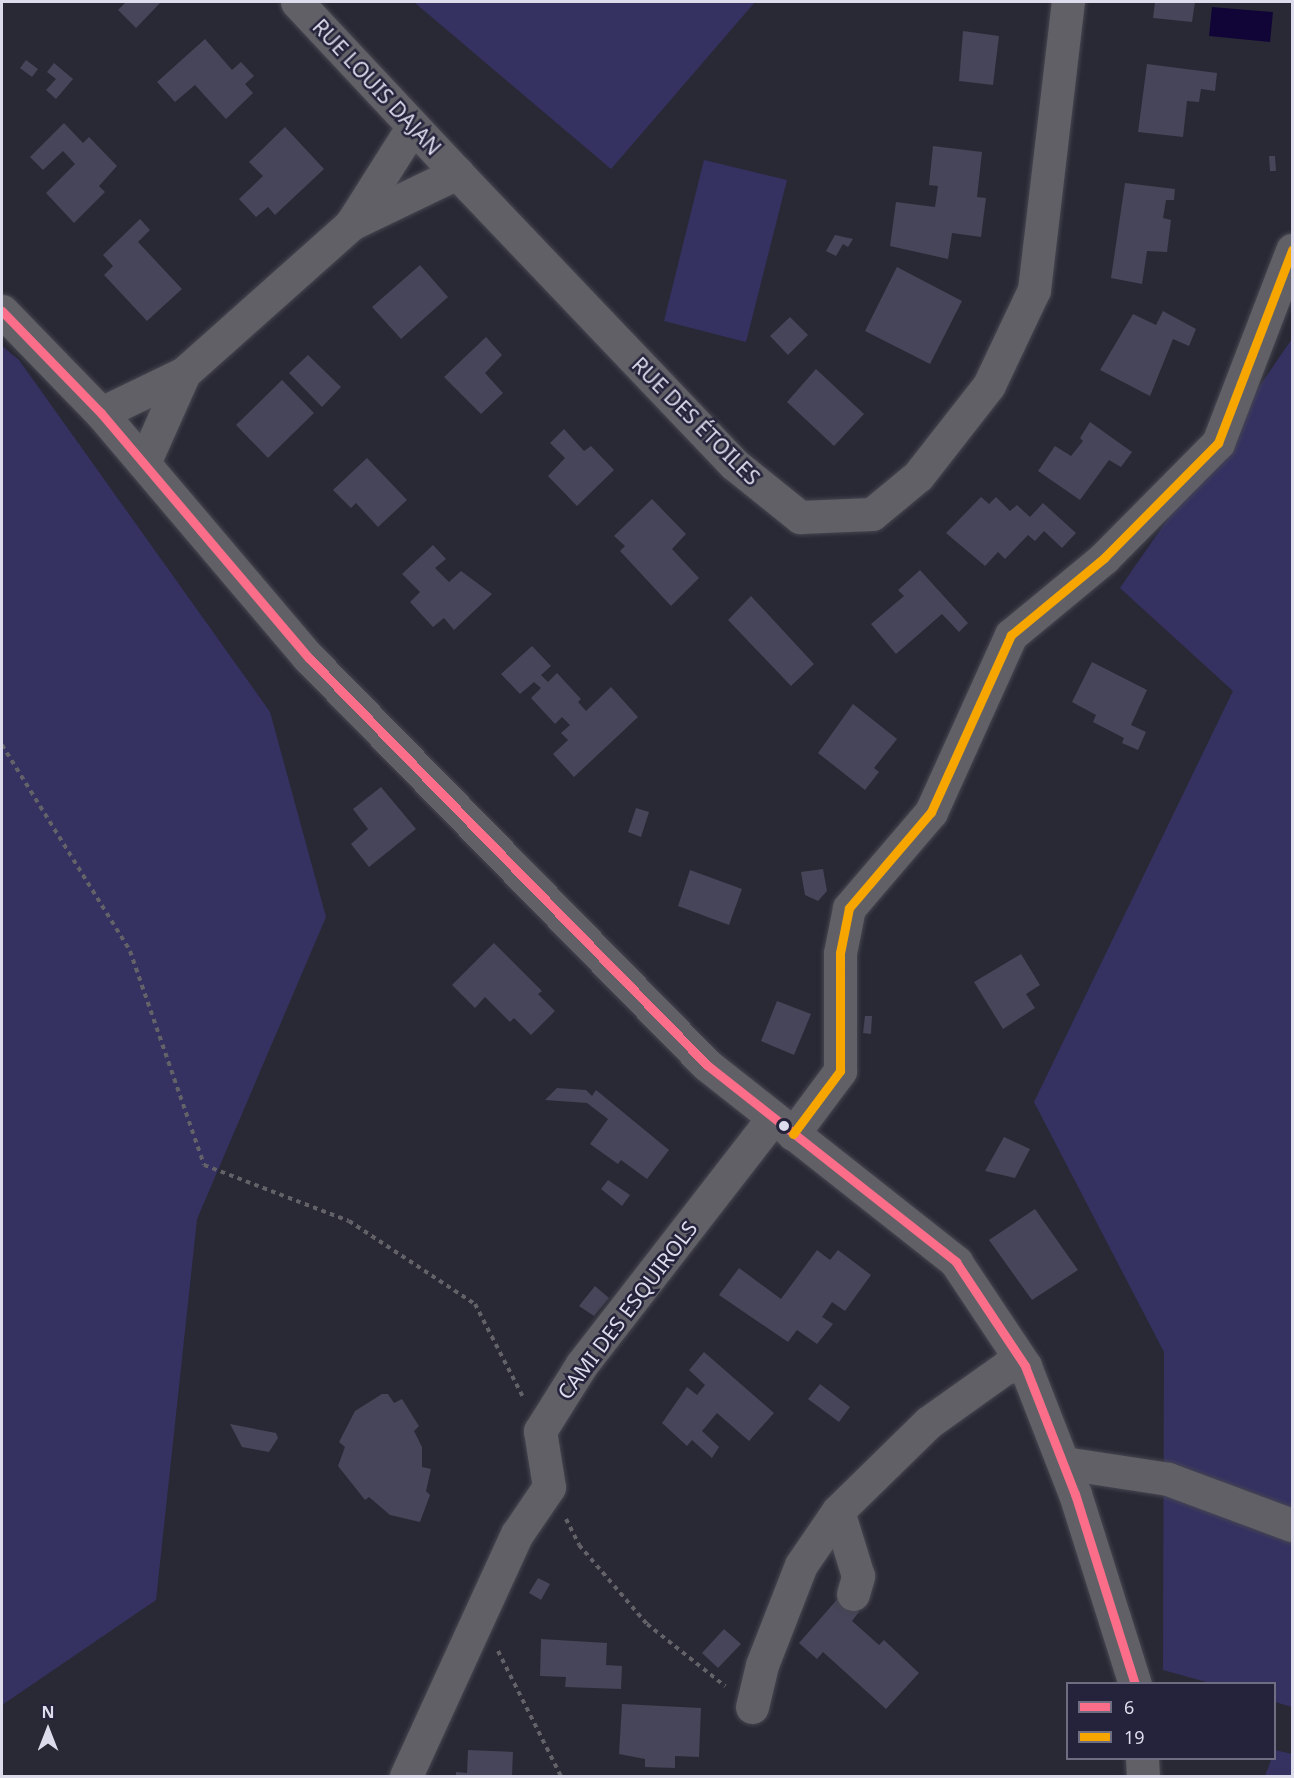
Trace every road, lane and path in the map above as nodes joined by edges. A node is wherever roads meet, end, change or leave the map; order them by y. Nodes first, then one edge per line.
1 (297, 2) edge
2 (1068, 2) edge
3 (413, 126) junction
4 (457, 173) junction
5 (351, 224) junction
6 (1293, 250) edge
7 (2, 311) edge
8 (184, 374) junction
9 (101, 413) junction
10 (144, 463) junction
11 (2, 745) edge
12 (783, 1126) junction
13 (1025, 1366) junction
14 (540, 1431) junction
15 (1064, 1463) junction
16 (549, 1487) junction
17 (838, 1511) junction
18 (1293, 1525) edge
19 (853, 1594) dead end
20 (480, 1614) junction
21 (1136, 1682) edge
22 (752, 1707) joint
23 (1142, 1760) edge
24 (406, 1776) edge
25 (561, 1776) edge
26 (1143, 1776) edge

1 - 3 street, RUE LOUIS DAJAN
2 - 4 street, RUE DES ÉTOILES
3 - 4 street, RUE LOUIS DAJAN
3 - 5 street
4 - 5 street
5 - 8 street
6 - 12 street, CAMI DES ESQUIROLS
7 - 9 street
8 - 9 street
8 - 10 street
9 - 10 street
10 - 12 street
11 - 14 path
12 - 13 street
12 - 14 street, CAMI DES ESQUIROLS
13 - 15 street
13 - 17 street
14 - 16 street
15 - 18 street
15 - 21 street
16 - 20 street
16 - 22 path
17 - 19 street
17 - 22 street
20 - 24 street
20 - 25 path
23 - 26 street

